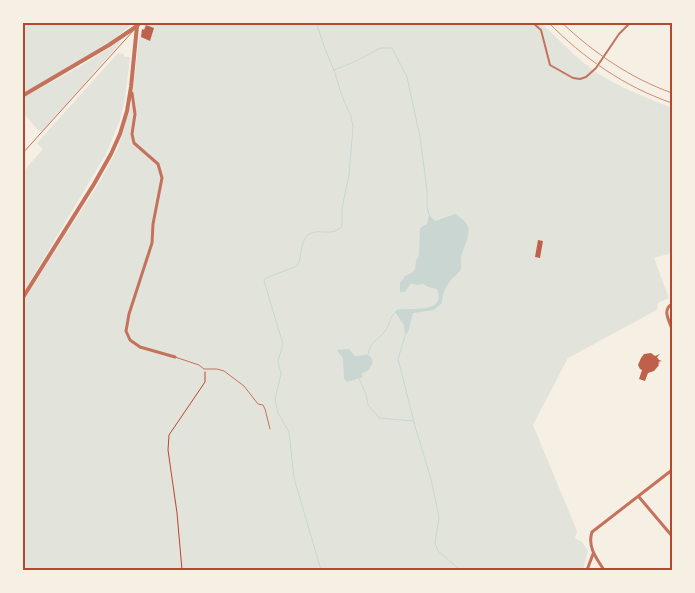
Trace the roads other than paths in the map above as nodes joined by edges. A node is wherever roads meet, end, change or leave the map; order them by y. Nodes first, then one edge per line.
1 (631, 22) edge
2 (533, 23) edge
3 (138, 24) edge
4 (131, 87) junction
5 (22, 96) edge
6 (22, 154) edge
7 (22, 299) edge
8 (672, 304) edge
9 (672, 330) edge
10 (175, 357) joint
11 (270, 429) dead end
12 (672, 470) edge
13 (639, 497) junction
14 (672, 536) edge
15 (593, 553) junction
16 (587, 570) edge
17 (604, 570) edge

1 - 2 street
3 - 4 street
3 - 5 street
3 - 6 lane
4 - 7 street
4 - 10 street
8 - 9 street
10 - 11 lane
12 - 13 street
13 - 14 street
13 - 15 street
15 - 16 street
15 - 17 street

